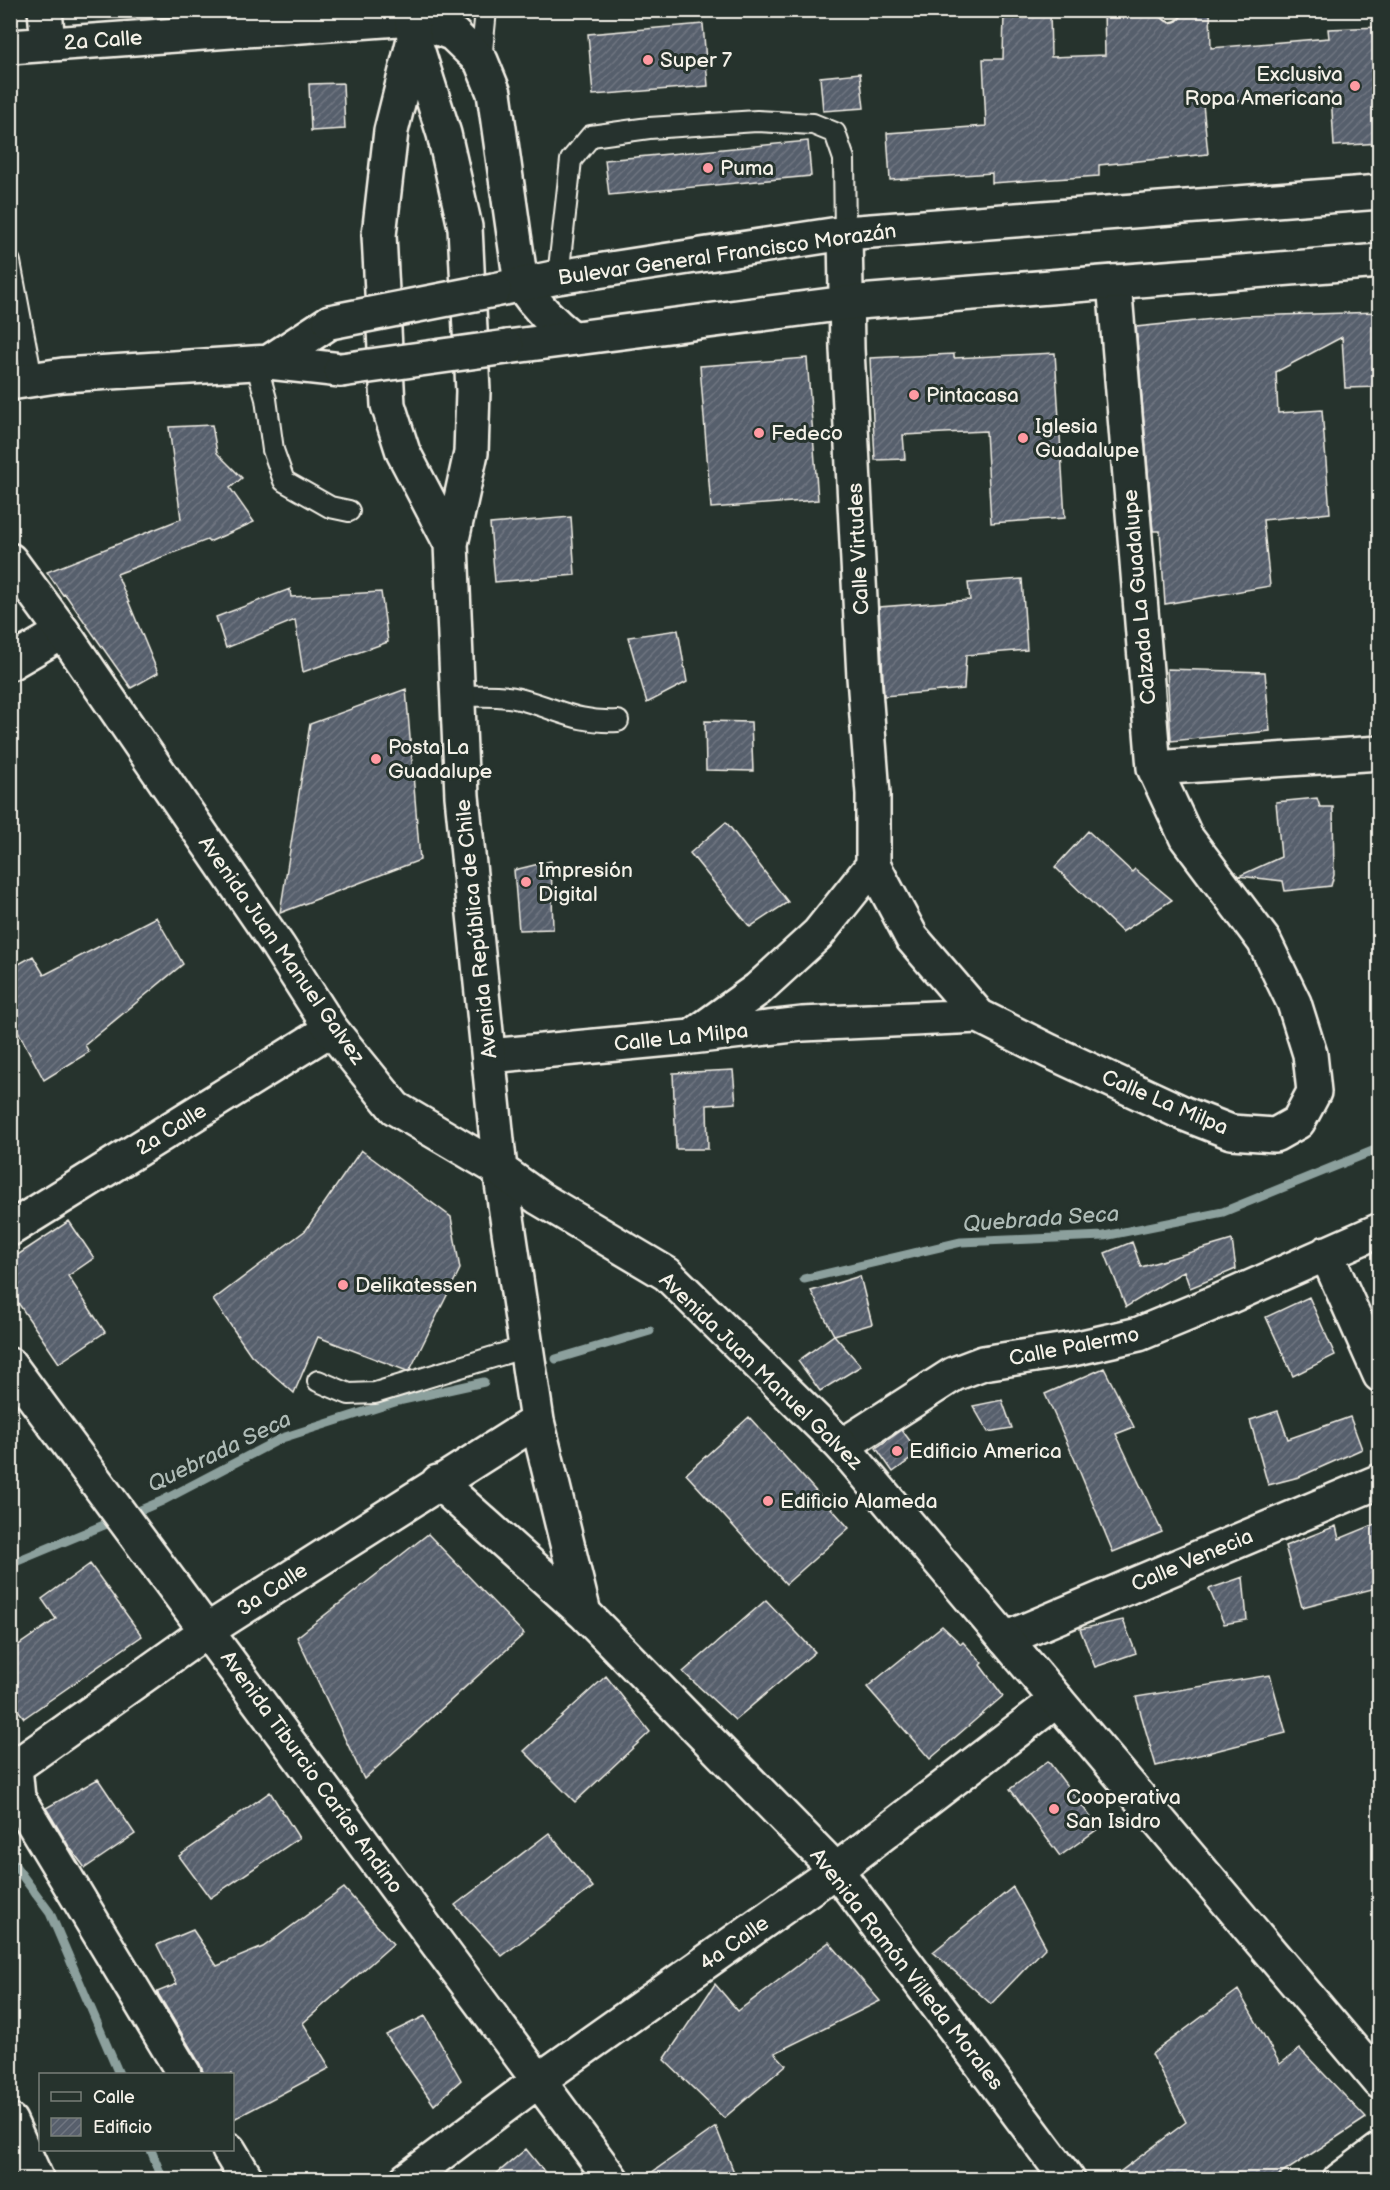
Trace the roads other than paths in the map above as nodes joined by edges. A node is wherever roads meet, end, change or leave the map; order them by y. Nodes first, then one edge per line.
1 (45, 10) edge
2 (486, 10) edge
3 (412, 22) edge
4 (48, 44) junction
5 (10, 47) edge
6 (481, 61) junction
7 (1380, 192) edge
8 (845, 233) junction
9 (1380, 261) edge
10 (10, 262) edge
11 (558, 277) junction
12 (1114, 282) junction
13 (508, 287) junction
14 (846, 303) junction
15 (17, 337) edge
16 (572, 338) junction
17 (263, 363) junction
18 (21, 381) edge
19 (349, 511) dead end
20 (451, 544) junction
21 (10, 560) edge
22 (63, 632) junction
23 (10, 663) edge
24 (458, 696) junction
25 (618, 721) dead end
26 (1380, 753) edge
27 (1154, 768) junction
28 (873, 865) junction
29 (979, 1016) junction
30 (331, 1029) junction
31 (692, 1037) junction
32 (489, 1056) junction
33 (500, 1170) junction
34 (10, 1229) edge
35 (1380, 1230) edge
36 (1326, 1253) junction
37 (526, 1347) junction
38 (10, 1365) edge
39 (1380, 1375) edge
40 (318, 1381) dead end
41 (537, 1421) junction
42 (842, 1446) junction
43 (438, 1482) junction
44 (1380, 1482) edge
45 (584, 1613) junction
46 (208, 1630) junction
47 (1005, 1639) junction
48 (1057, 1700) junction
49 (836, 1870) junction
50 (183, 2073) edge
51 (539, 2080) junction
52 (1380, 2082) edge
53 (10, 2121) edge
54 (1380, 2150) edge
55 (230, 2151) edge
56 (37, 2180) edge
57 (247, 2180) edge
58 (406, 2180) edge
59 (612, 2180) edge
60 (1068, 2180) edge
61 (1340, 2180) edge

1 - 4 street
2 - 6 lane
3 - 4 street, 2a Calle
3 - 6 street
3 - 20 street, Avenida República de Chile
3 - 20 street, Avenida República de Chile
4 - 5 street, 2a Calle
6 - 13 street
7 - 8 street, Bulevar General Francisco Morazán
8 - 11 street, Bulevar General Francisco Morazán
8 - 11 lane
8 - 14 street, Calle Virtudes
9 - 12 street, Bulevar General Francisco Morazán
10 - 15 lane
11 - 13 street, Bulevar General Francisco Morazán
12 - 14 street, Bulevar General Francisco Morazán
12 - 27 street, Calzada La Guadalupe
13 - 16 street
13 - 17 street, Bulevar General Francisco Morazán, bridge
14 - 16 street, Bulevar General Francisco Morazán
14 - 28 street, Calle Virtudes
15 - 18 lane
16 - 17 street, Bulevar General Francisco Morazán, bridge
17 - 18 street, Bulevar General Francisco Morazán
17 - 19 lane
20 - 24 street, Avenida República de Chile
21 - 22 street, Avenida Juan Manuel Galvez
22 - 23 street
22 - 30 street, Avenida Juan Manuel Galvez
24 - 25 lane
24 - 32 street, Avenida República de Chile
26 - 27 street
27 - 29 street, Calle La Milpa
28 - 29 street, Calle Virtudes
28 - 31 street
29 - 31 street, Calle La Milpa
30 - 33 street, Avenida Juan Manuel Galvez
30 - 34 street, 2a Calle
31 - 32 street, Calle La Milpa
32 - 33 street, Avenida República de Chile
33 - 37 street
33 - 42 street, Avenida Juan Manuel Galvez
35 - 36 street, Calle Palermo
36 - 39 street
36 - 42 street, Calle Palermo
37 - 40 lane
37 - 41 street
38 - 46 street, Avenida Tiburcio Carías Andino
41 - 43 street, 3a Calle
41 - 45 street
42 - 47 street, Avenida Juan Manuel Galvez
43 - 45 street, Avenida Ramón Villeda Morales
43 - 46 street, 3a Calle
44 - 47 street, Calle Venecia
45 - 49 street, Avenida Ramón Villeda Morales
46 - 50 street, 3a Calle
46 - 51 street, Avenida Tiburcio Carías Andino
47 - 48 street, Avenida Juan Manuel Galvez
48 - 49 street, 4a Calle
48 - 52 street, Avenida Juan Manuel Galvez
49 - 51 street, 4a Calle
49 - 60 street, Avenida Ramón Villeda Morales
51 - 58 street, 4a Calle
51 - 59 street, Avenida Tiburcio Carías Andino
53 - 56 street
54 - 61 street
55 - 57 street

